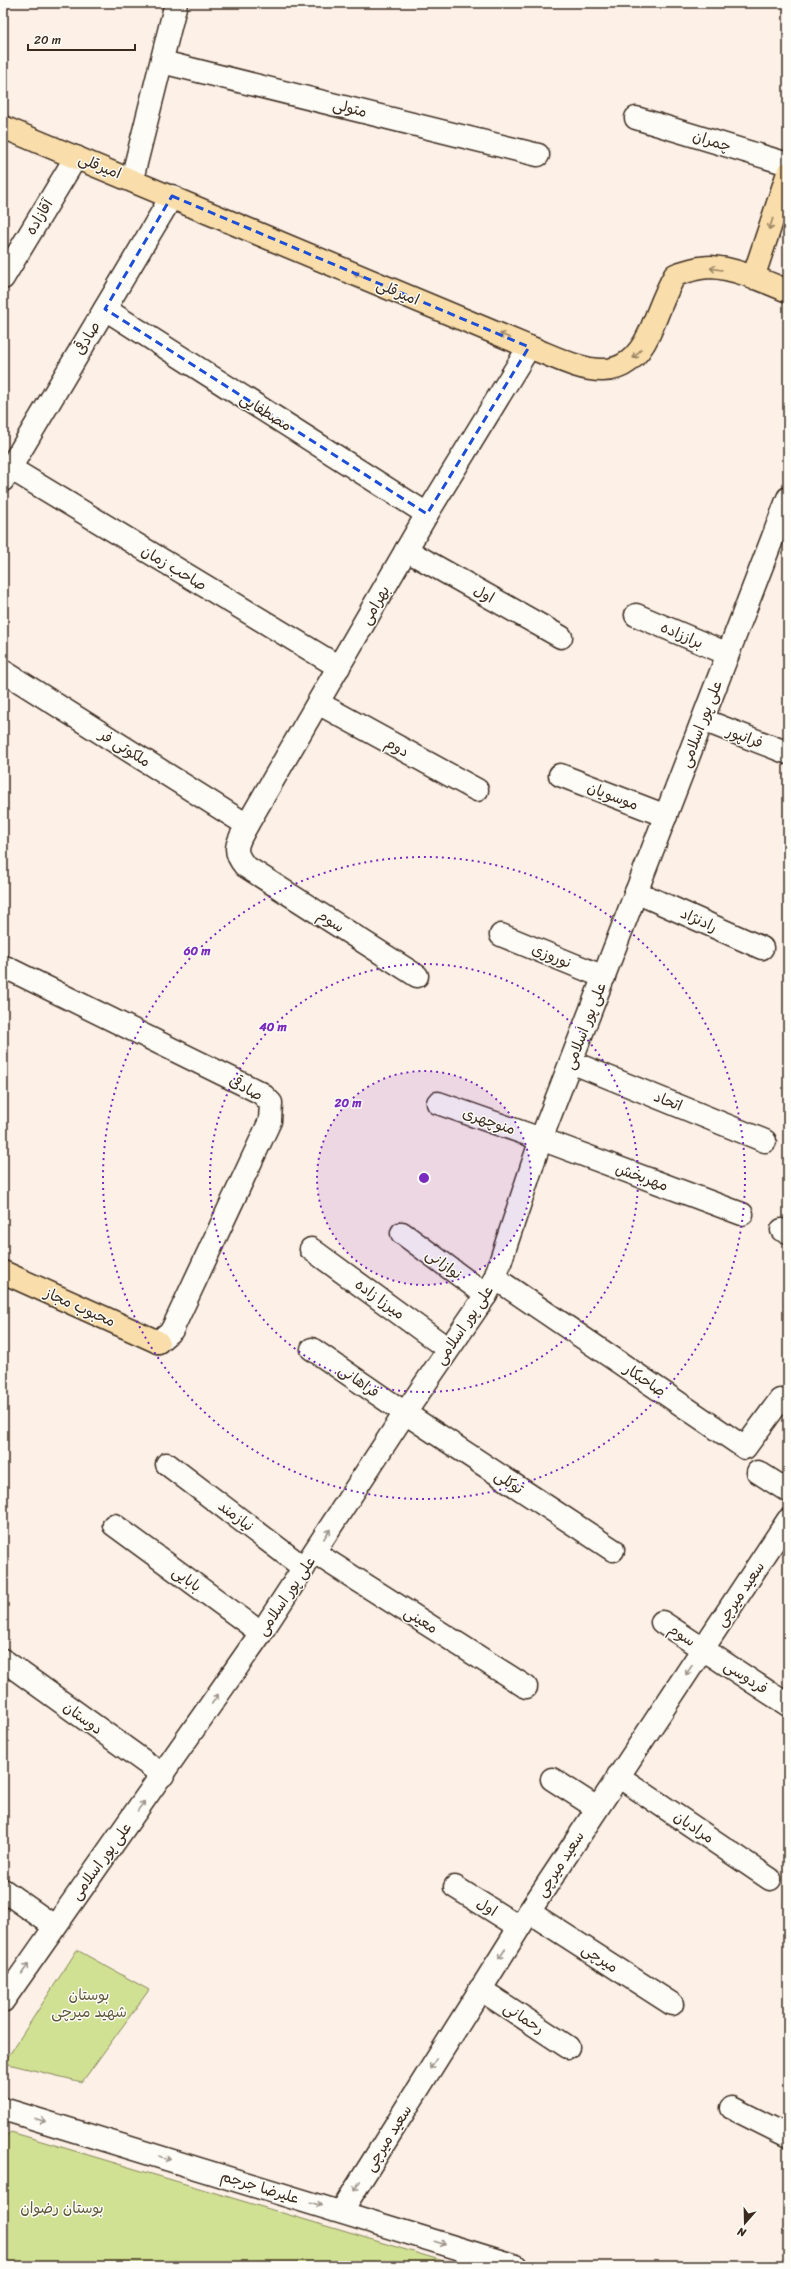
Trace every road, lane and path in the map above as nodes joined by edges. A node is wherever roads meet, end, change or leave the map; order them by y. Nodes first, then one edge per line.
1 (176, 3) edge
2 (162, 62) junction
3 (636, 118) dead end
4 (3, 127) edge
5 (538, 155) dead end
6 (76, 157) junction
7 (788, 164) edge
8 (788, 173) edge
9 (132, 179) junction
10 (172, 196) junction
11 (3, 278) edge
12 (753, 278) junction
13 (788, 290) edge
14 (105, 310) junction
15 (529, 346) junction
16 (7, 474) edge
17 (788, 498) edge
18 (427, 514) junction
19 (780, 545) edge
20 (406, 550) junction
21 (636, 615) dead end
22 (561, 637) dead end
23 (728, 654) junction
24 (338, 667) junction
25 (3, 671) edge
26 (318, 703) junction
27 (702, 720) junction
28 (788, 753) edge
29 (560, 775) dead end
30 (477, 790) dead end
31 (666, 816) junction
32 (247, 825) junction
33 (245, 866) joint
34 (636, 892) junction
35 (501, 935) dead end
36 (762, 948) dead end
37 (3, 966) edge
38 (417, 976) dead end
39 (604, 977) junction
40 (571, 1062) junction
41 (438, 1103) dead end
42 (541, 1139) junction
43 (765, 1141) dead end
44 (742, 1214) dead end
45 (402, 1233) dead end
46 (311, 1248) dead end
47 (3, 1272) edge
48 (491, 1287) junction
49 (158, 1342) joint
50 (312, 1348) dead end
51 (448, 1349) junction
52 (780, 1400) dead end
53 (405, 1413) junction
54 (167, 1464) dead end
55 (758, 1472) dead end
56 (788, 1492) edge
57 (788, 1520) edge
58 (114, 1525) dead end
59 (613, 1550) dead end
60 (309, 1560) junction
61 (662, 1622) dead end
62 (261, 1633) junction
63 (703, 1649) junction
64 (3, 1660) edge
65 (526, 1687) dead end
66 (788, 1705) edge
67 (163, 1775) junction
68 (618, 1776) junction
69 (552, 1779) dead end
70 (597, 1808) junction
71 (770, 1879) dead end
72 (455, 1888) dead end
73 (3, 1890) edge
74 (524, 1919) junction
75 (54, 1926) junction
76 (480, 1989) junction
77 (5, 1993) edge
78 (672, 2004) dead end
79 (568, 2046) dead end
80 (732, 2108) dead end
81 (3, 2109) edge
82 (788, 2136) edge
83 (341, 2212) junction
84 (516, 2266) edge

1 - 2 street
2 - 5 street, متولی
2 - 9 street
3 - 7 street, چمران
4 - 6 main road, امیرقلی
6 - 9 main road, امیرقلی
6 - 11 street, آقازاده
8 -> 12 main road
9 - 10 main road, امیرقلی
10 - 14 street, صادقی
15 -> 10 main road, امیرقلی
12 - 13 main road
12 -> 15 main road, امیرقلی
14 - 16 street, صادقی
14 - 18 street, مصطفایی
15 - 18 street, بهرامی
16 - 24 street, صاحب زمان
17 - 19 street, علی پور اسلامی
18 - 20 street, بهرامی
19 - 23 street, علی پور اسلامی
20 - 22 street, اول
20 - 24 street, بهرامی
21 - 23 street, براززاده
23 - 27 street, علی پور اسلامی
24 - 26 street, بهرامی
25 - 32 street, ملکوتی فر
26 - 30 street, دوم
26 - 32 street, بهرامی
27 - 28 street, فرانپور
27 - 31 street, علی پور اسلامی
29 - 31 street, موسویان
31 - 34 street, علی پور اسلامی
32 - 33 street, بهرامی
33 - 38 street, سوم
34 - 36 street, رادنژاد
34 - 39 street, علی پور اسلامی
35 - 39 street, نوروزی
37 - 49 street, صادقی
39 - 40 street, علی پور اسلامی
40 - 42 street, علی پور اسلامی
40 - 43 street, اتحاد
41 - 42 street, منوچهری
42 - 44 street, مهربخش
42 - 48 street, علی پور اسلامی
45 - 48 street, نوازانی
46 - 51 street, میرزا زاده
47 - 49 main road, محبوب مجاز
48 - 51 street, علی پور اسلامی
48 - 52 street, صاحبکار
50 - 53 street, فراهانی
51 - 53 street, علی پور اسلامی
53 - 59 street, توکلی
60 -> 53 street, علی پور اسلامی
54 - 60 street, نیازمند
55 - 56 street
57 - 63 street, سعید میرچی
58 - 62 street, بابایی
60 - 62 street, علی پور اسلامی
60 - 65 street, معینی
61 - 63 street, سوم
67 -> 62 street, علی پور اسلامی
63 - 66 street, فردوسی
63 -> 68 street, سعید میرچی
64 - 67 street, دوستان
75 -> 67 street, علی پور اسلامی
68 - 70 street, سعید میرچی
68 - 71 street, مرادیان
69 - 70 street
70 - 74 street, سعید میرچی
72 - 74 street, اول
73 - 75 street
74 -> 76 street, سعید میرچی
74 - 78 street, میرچی
77 -> 75 street, علی پور اسلامی
76 - 79 street, رحمانی
76 -> 83 street, سعید میرچی
80 - 82 street
81 -> 83 street, علیرضا جرجم
83 -> 84 street, علیرضا جرجم

